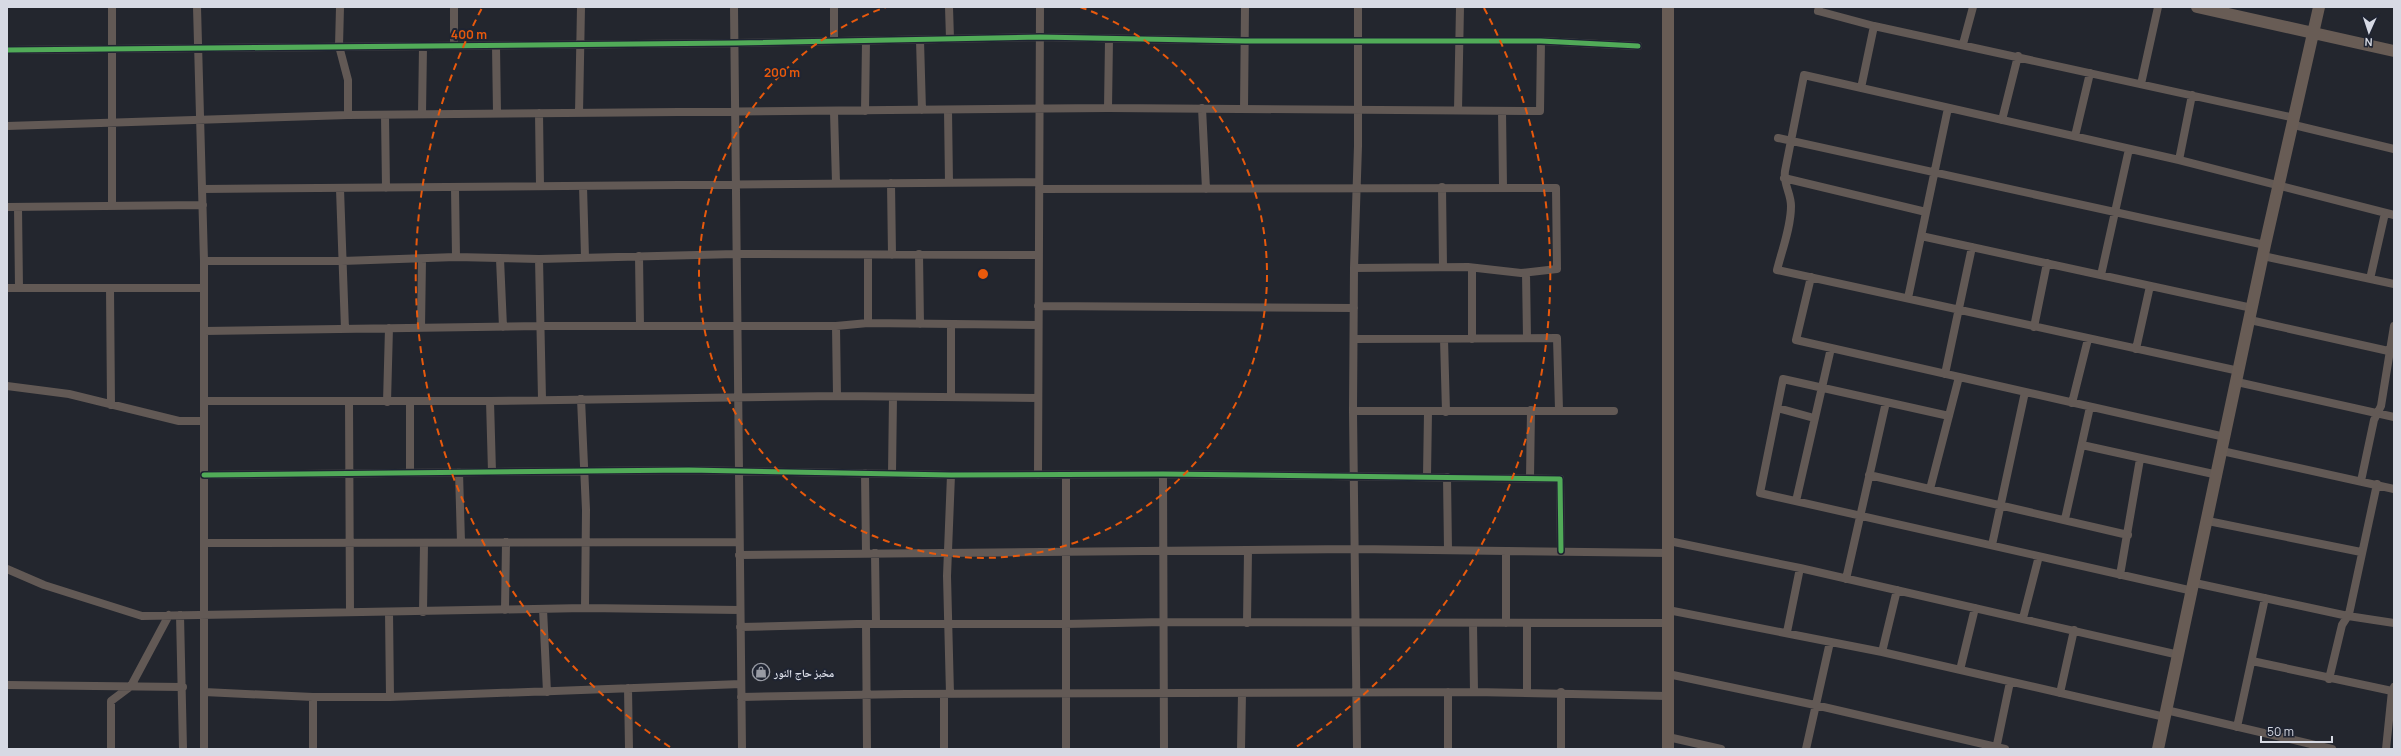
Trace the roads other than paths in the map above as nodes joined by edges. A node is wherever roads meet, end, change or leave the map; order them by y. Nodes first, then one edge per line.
1 (112, 7) edge
2 (197, 7) edge
3 (340, 7) edge
4 (454, 7) edge
5 (581, 7) edge
6 (734, 7) edge
7 (834, 7) edge
8 (949, 7) edge
9 (1040, 7) edge
10 (1245, 7) edge
11 (1358, 7) edge
12 (1460, 7) edge
13 (1668, 7) edge
14 (1819, 7) edge
15 (1973, 7) edge
16 (2158, 7) edge
17 (2197, 7) edge
18 (2319, 7) edge
19 (2216, 9) edge
20 (1874, 26) junction
21 (2314, 33) junction
22 (1040, 37) junction
23 (950, 39) junction
24 (920, 40) junction
25 (1109, 40) junction
26 (1358, 40) junction
27 (834, 41) junction
28 (866, 41) junction
29 (1245, 41) junction
30 (1459, 41) junction
31 (1541, 41) junction
32 (581, 44) junction
33 (735, 44) junction
34 (1963, 44) junction
35 (339, 46) junction
36 (454, 46) junction
37 (496, 46) junction
38 (1638, 46) dead end
39 (423, 47) junction
40 (198, 48) junction
41 (7, 50) edge
42 (113, 50) junction
43 (2394, 51) edge
44 (2018, 56) junction
45 (2090, 73) junction
46 (2141, 84) junction
47 (1861, 88) junction
48 (2192, 95) junction
49 (1108, 108) junction
50 (1202, 108) junction
51 (1948, 108) junction
52 (1040, 109) junction
53 (1244, 109) junction
54 (922, 110) junction
55 (948, 110) junction
56 (1458, 110) junction
57 (865, 111) junction
58 (1358, 111) junction
59 (1502, 111) junction
60 (735, 112) junction
61 (834, 112) junction
62 (497, 113) junction
63 (539, 113) junction
64 (580, 113) junction
65 (422, 114) junction
66 (348, 115) junction
67 (385, 115) junction
68 (199, 120) junction
69 (2002, 120) junction
70 (2294, 121) junction
71 (111, 122) junction
72 (7, 126) edge
73 (2075, 136) junction
74 (1778, 138) dead end
75 (1790, 140) junction
76 (2129, 149) junction
77 (2394, 149) edge
78 (2179, 160) junction
79 (1934, 172) junction
80 (1784, 178) junction
81 (891, 182) junction
82 (836, 183) junction
83 (949, 183) junction
84 (736, 185) junction
85 (1039, 185) junction
86 (540, 186) junction
87 (583, 186) junction
88 (2279, 186) junction
89 (1442, 187) junction
90 (1503, 187) junction
91 (386, 188) junction
92 (455, 188) junction
93 (1357, 188) junction
94 (202, 189) junction
95 (340, 189) junction
96 (1206, 189) junction
97 (203, 205) junction
98 (112, 206) junction
99 (7, 207) edge
100 (18, 207) junction
101 (2115, 211) junction
102 (1926, 212) junction
103 (2385, 213) junction
104 (2394, 215) edge
105 (1921, 236) junction
106 (1972, 247) junction
107 (2264, 250) junction
108 (736, 254) junction
109 (919, 254) junction
110 (1038, 255) junction
111 (639, 256) junction
112 (868, 256) junction
113 (892, 256) junction
114 (584, 257) junction
115 (456, 258) junction
116 (539, 258) junction
117 (422, 259) junction
118 (500, 259) junction
119 (204, 261) junction
120 (342, 261) junction
121 (2047, 263) junction
122 (1443, 267) junction
123 (1354, 268) junction
124 (1472, 268) junction
125 (1526, 273) junction
126 (2101, 276) junction
127 (1811, 277) junction
128 (2370, 279) junction
129 (2394, 284) edge
130 (2150, 286) junction
131 (7, 288) edge
132 (19, 288) junction
133 (110, 288) junction
134 (204, 288) junction
135 (1908, 298) junction
136 (1038, 306) junction
137 (1354, 308) junction
138 (2252, 308) junction
139 (1959, 309) junction
140 (2250, 320) junction
141 (868, 323) junction
142 (920, 324) junction
143 (951, 324) junction
144 (1038, 325) junction
145 (541, 326) junction
146 (640, 326) junction
147 (737, 326) junction
148 (836, 326) junction
149 (2394, 326) edge
150 (2034, 327) junction
151 (389, 328) junction
152 (421, 328) junction
153 (503, 328) junction
154 (345, 329) junction
155 (204, 331) junction
156 (1527, 338) junction
157 (1354, 339) junction
158 (1444, 339) junction
159 (1472, 339) junction
160 (2088, 339) junction
161 (1830, 348) junction
162 (2136, 349) junction
163 (2392, 352) edge
164 (1945, 374) junction
165 (1959, 377) junction
166 (2238, 377) junction
167 (7, 386) edge
168 (1822, 387) junction
169 (2025, 392) junction
170 (738, 396) junction
171 (837, 396) junction
172 (893, 397) junction
173 (951, 398) junction
174 (1038, 398) junction
175 (542, 399) junction
176 (581, 399) junction
177 (204, 401) junction
178 (349, 401) junction
179 (490, 401) junction
180 (387, 402) junction
181 (410, 402) junction
182 (1886, 402) junction
183 (2072, 403) junction
184 (111, 405) junction
185 (2090, 407) junction
186 (1778, 408) junction
187 (1531, 410) junction
188 (1560, 410) junction
189 (1614, 410) dead end
190 (1354, 411) junction
191 (1428, 412) junction
192 (1446, 412) junction
193 (2378, 414) junction
194 (1949, 416) junction
195 (2394, 417) edge
196 (1814, 418) junction
197 (204, 422) junction
198 (2225, 437) junction
199 (2082, 445) junction
200 (2222, 451) junction
201 (2140, 460) junction
202 (583, 470) junction
203 (410, 471) junction
204 (348, 472) junction
205 (459, 472) junction
206 (492, 472) junction
207 (739, 472) junction
208 (865, 473) junction
209 (892, 473) junction
210 (1163, 474) junction
211 (204, 475) junction
212 (951, 475) junction
213 (1038, 475) junction
214 (1066, 475) junction
215 (1869, 475) junction
216 (2218, 475) junction
217 (1355, 476) junction
218 (1427, 476) junction
219 (1447, 477) junction
220 (1530, 478) junction
221 (2361, 481) junction
222 (2377, 484) junction
223 (1930, 489) junction
224 (2394, 489) edge
225 (1796, 501) junction
226 (2001, 505) junction
227 (1859, 514) junction
228 (2066, 519) junction
229 (2208, 521) junction
230 (2128, 535) junction
231 (349, 542) junction
232 (461, 542) junction
233 (506, 542) junction
234 (739, 542) junction
235 (205, 543) junction
236 (424, 543) junction
237 (586, 543) junction
238 (1992, 545) junction
239 (1669, 547) junction
240 (1356, 549) junction
241 (1448, 550) junction
242 (1066, 551) junction
243 (1164, 551) junction
244 (1248, 551) junction
245 (1506, 551) junction
246 (1561, 552) junction
247 (2361, 552) junction
248 (866, 553) junction
249 (875, 553) junction
250 (948, 554) junction
251 (739, 555) junction
252 (2039, 556) junction
253 (1800, 568) junction
254 (7, 569) edge
255 (2120, 574) junction
256 (1846, 579) junction
257 (2194, 587) junction
258 (1897, 590) junction
259 (2265, 598) junction
260 (585, 608) junction
261 (1975, 608) junction
262 (543, 609) junction
263 (505, 610) junction
264 (740, 610) junction
265 (1668, 610) junction
266 (350, 612) junction
267 (389, 612) junction
268 (423, 612) junction
269 (204, 614) junction
270 (169, 615) junction
271 (180, 615) junction
272 (2348, 616) junction
273 (2023, 618) junction
274 (1164, 622) junction
275 (876, 623) junction
276 (1247, 623) junction
277 (1357, 623) junction
278 (1473, 623) junction
279 (1506, 623) junction
280 (1528, 623) junction
281 (1668, 623) junction
282 (2394, 623) edge
283 (866, 624) junction
284 (949, 624) junction
285 (1065, 624) junction
286 (740, 627) junction
287 (2074, 630) junction
288 (1787, 632) junction
289 (1830, 642) junction
290 (1882, 652) junction
291 (2179, 655) junction
292 (2252, 661) junction
293 (1960, 670) junction
294 (1668, 674) junction
295 (2329, 679) junction
296 (2010, 682) junction
297 (741, 684) junction
298 (7, 685) edge
299 (131, 686) junction
300 (183, 687) junction
301 (628, 688) junction
302 (2393, 689) edge
303 (204, 692) junction
304 (547, 692) junction
305 (1357, 692) junction
306 (1448, 692) junction
307 (1474, 692) junction
308 (1527, 692) junction
309 (1560, 692) junction
310 (1165, 693) junction
311 (1242, 693) junction
312 (2060, 693) junction
313 (867, 694) junction
314 (947, 694) junction
315 (1066, 694) junction
316 (1668, 696) junction
317 (313, 697) junction
318 (741, 697) junction
319 (390, 698) junction
320 (1815, 705) junction
321 (2165, 714) junction
322 (2238, 727) junction
323 (1668, 743) edge
324 (2301, 746) edge
325 (1996, 748) edge
326 (111, 749) edge
327 (184, 749) edge
328 (204, 749) edge
329 (313, 749) edge
330 (629, 749) edge
331 (742, 749) edge
332 (867, 749) edge
333 (944, 749) edge
334 (1066, 749) edge
335 (1164, 749) edge
336 (1241, 749) edge
337 (1357, 749) edge
338 (1448, 749) edge
339 (1560, 749) edge
340 (1721, 749) edge
341 (1806, 749) edge
342 (2005, 749) edge
343 (2158, 749) edge
344 (2332, 749) edge
345 (2386, 749) edge

1 - 42 street
2 - 40 street
3 - 35 street
4 - 36 street
5 - 32 street
6 - 33 street
7 - 27 street
8 - 23 street
9 - 22 street
10 - 29 street
11 - 26 street
12 - 30 street
13 - 239 street
14 - 20 street
15 - 34 street
16 - 46 street
17 - 19 street
18 - 21 street
19 - 21 street
20 - 34 street
20 - 47 street
21 - 43 street
21 - 70 street
22 - 23 street
22 - 25 street
22 - 52 street
23 - 24 street
24 - 28 street
24 - 54 street
25 - 29 street
25 - 49 street
26 - 29 street
26 - 30 street
26 - 58 street
27 - 28 street
27 - 33 street
28 - 57 street
29 - 53 street
30 - 31 street
30 - 56 street
31 - 38 street
31 - 59 street
32 - 33 street
32 - 37 street
32 - 64 street
33 - 60 street
34 - 44 street
35 - 39 street
35 - 40 street
35 - 66 street
36 - 37 street
36 - 39 street
37 - 62 street
39 - 65 street
40 - 42 street
40 - 68 street
41 - 42 street
42 - 71 street
44 - 45 street
44 - 69 street
45 - 46 street
45 - 73 street
46 - 48 street
47 - 51 street
47 - 75 street
48 - 70 street
48 - 78 street
49 - 50 street
49 - 52 street
50 - 53 street
50 - 96 street
51 - 69 street
51 - 79 street
52 - 55 street
52 - 85 street
53 - 58 street
54 - 55 street
54 - 57 street
55 - 83 street
56 - 58 street
56 - 59 street
57 - 61 street
58 - 93 street
59 - 90 street
60 - 61 street
60 - 64 street
60 - 84 street
61 - 82 street
62 - 63 street
62 - 65 street
63 - 64 street
63 - 86 street
65 - 67 street
66 - 67 street
66 - 68 street
67 - 91 street
68 - 71 street
68 - 94 street
69 - 73 street
70 - 77 street
70 - 88 street
71 - 72 street
71 - 98 street
73 - 76 street
74 - 75 street
75 - 79 street
75 - 80 street
76 - 78 street
76 - 101 street
78 - 88 street
79 - 101 street
79 - 102 street
80 - 102 street
80 - 127 street
81 - 82 street
81 - 83 street
81 - 113 street
82 - 84 street
83 - 85 street
84 - 87 street
84 - 108 street
85 - 96 street
85 - 110 street
86 - 87 street
86 - 92 street
87 - 114 street
88 - 103 street
88 - 107 street
89 - 90 street
89 - 93 street
89 - 122 street
90 - 125 street
91 - 92 street
91 - 95 street
92 - 115 street
93 - 96 street
93 - 123 street
94 - 95 street
94 - 97 street
95 - 120 street
97 - 98 street
97 - 119 street
98 - 100 street
99 - 100 street
100 - 132 street
101 - 107 street
101 - 126 street
102 - 105 street
103 - 104 street
103 - 128 street
105 - 106 street
105 - 135 street
106 - 121 street
106 - 139 street
107 - 128 street
107 - 138 street
108 - 111 street
108 - 112 street
108 - 147 street
109 - 110 street
109 - 113 street
109 - 142 street
110 - 136 street
111 - 114 street
111 - 146 street
112 - 113 street
112 - 141 street
114 - 116 street
115 - 117 street
115 - 118 street
116 - 118 street
116 - 145 street
117 - 120 street
117 - 152 street
118 - 153 street
119 - 120 street
119 - 134 street
120 - 154 street
121 - 126 street
121 - 150 street
122 - 123 street
122 - 124 street
123 - 137 street
124 - 125 street
124 - 159 street
125 - 156 street
126 - 130 street
127 - 135 street
127 - 161 street
128 - 129 street
130 - 138 street
130 - 162 street
131 - 132 street
132 - 133 street
133 - 134 street
133 - 184 street
134 - 155 street
135 - 139 street
136 - 137 street
136 - 144 street
137 - 157 street
138 - 140 street
139 - 150 street
139 - 164 street
140 - 163 street
140 - 166 street
141 - 142 street
141 - 148 street
142 - 143 street
143 - 144 street
143 - 173 street
144 - 174 street
145 - 146 street
145 - 153 street
145 - 175 street
146 - 147 street
147 - 148 street
147 - 170 street
148 - 171 street
149 - 163 street
150 - 160 street
151 - 152 street
151 - 154 street
151 - 180 street
152 - 153 street
154 - 155 street
155 - 177 street
156 - 159 street
156 - 188 street
157 - 158 street
157 - 190 street
158 - 159 street
158 - 192 street
160 - 162 street
160 - 183 street
161 - 164 street
161 - 168 street
162 - 166 street
163 - 193 street
164 - 165 street
165 - 169 street
165 - 194 street
166 - 193 street
166 - 198 street
167 - 184 street
168 - 182 street
168 - 186 street
168 - 196 street
169 - 183 street
169 - 226 street
170 - 171 street
170 - 176 street
170 - 207 street
171 - 172 street
172 - 173 street
172 - 209 street
173 - 174 street
174 - 213 street
175 - 176 street
175 - 179 street
176 - 202 street
177 - 178 street
177 - 197 street
178 - 180 street
178 - 204 street
179 - 181 street
179 - 206 street
180 - 181 street
181 - 203 street
182 - 194 street
182 - 215 street
183 - 185 street
184 - 197 street
185 - 198 street
185 - 199 street
186 - 196 street
186 - 225 street
187 - 188 street
187 - 192 street
187 - 220 street
188 - 189 street
190 - 191 street
190 - 217 street
191 - 192 street
191 - 218 street
193 - 195 street
193 - 221 street
194 - 223 street
196 - 225 street
197 - 211 street
198 - 200 street
199 - 201 street
199 - 228 street
200 - 216 street
200 - 221 street
201 - 216 street
201 - 230 street
202 - 206 street
202 - 207 street
202 - 237 street
203 - 204 street
203 - 205 street
204 - 211 street
204 - 231 street
205 - 206 street
205 - 232 street
207 - 208 street
207 - 234 street
208 - 209 street
208 - 248 street
209 - 212 street
210 - 214 street
210 - 217 street
210 - 243 street
211 - 235 street
212 - 213 street
212 - 250 street
213 - 214 street
214 - 242 street
215 - 223 street
215 - 227 street
216 - 229 street
217 - 218 street
217 - 240 street
218 - 219 street
219 - 220 street
219 - 241 street
220 - 246 street
221 - 222 street
222 - 224 street
222 - 247 street
223 - 226 street
225 - 227 street
226 - 228 street
226 - 238 street
227 - 238 street
227 - 256 street
228 - 230 street
229 - 247 street
229 - 257 street
230 - 255 street
231 - 235 street
231 - 236 street
231 - 266 street
232 - 233 street
232 - 236 street
233 - 237 street
233 - 263 street
234 - 237 street
234 - 251 street
235 - 269 street
236 - 268 street
237 - 260 street
238 - 252 street
239 - 246 street
239 - 253 street
239 - 265 street
240 - 241 street
240 - 244 street
240 - 277 street
241 - 245 street
242 - 243 street
242 - 250 street
242 - 285 street
243 - 244 street
243 - 274 street
244 - 276 street
245 - 246 street
245 - 279 street
247 - 272 street
248 - 249 street
248 - 251 street
249 - 250 street
249 - 275 street
250 - 284 street
251 - 264 street
252 - 255 street
252 - 273 street
253 - 256 street
253 - 288 street
254 - 270 street
255 - 257 street
256 - 258 street
257 - 259 street
257 - 291 street
258 - 261 street
258 - 290 street
259 - 272 street
259 - 292 street
260 - 262 street
260 - 264 street
261 - 273 street
261 - 293 street
262 - 263 street
262 - 304 street
263 - 268 street
264 - 286 street
265 - 281 street
265 - 288 street
266 - 267 street
266 - 269 street
267 - 268 street
267 - 319 street
269 - 271 street
269 - 303 street
270 - 271 street
270 - 299 street
271 - 300 street
272 - 282 street
272 - 295 street
273 - 287 street
274 - 276 street
274 - 285 street
274 - 310 street
275 - 283 street
275 - 284 street
276 - 277 street
277 - 278 street
277 - 305 street
278 - 279 street
278 - 307 street
279 - 280 street
280 - 281 street
280 - 308 street
281 - 294 street
283 - 286 street
283 - 313 street
284 - 285 street
284 - 314 street
285 - 315 street
286 - 297 street
287 - 291 street
287 - 312 street
288 - 289 street
289 - 290 street
289 - 320 street
290 - 293 street
291 - 321 street
292 - 295 street
292 - 322 street
293 - 296 street
294 - 316 street
294 - 320 street
295 - 302 street
296 - 312 street
296 - 325 street
297 - 301 street
297 - 318 street
298 - 299 street
299 - 300 street
299 - 326 street
300 - 327 street
301 - 304 street
301 - 330 street
302 - 345 street
303 - 317 street
303 - 328 street
304 - 319 street
305 - 306 street
305 - 311 street
305 - 337 street
306 - 307 street
306 - 338 street
307 - 308 street
308 - 309 street
309 - 316 street
309 - 339 street
310 - 311 street
310 - 315 street
310 - 335 street
311 - 336 street
312 - 321 street
313 - 314 street
313 - 318 street
313 - 332 street
314 - 315 street
314 - 333 street
315 - 334 street
316 - 323 street
317 - 319 street
317 - 329 street
318 - 331 street
320 - 325 street
320 - 341 street
321 - 322 street
321 - 343 street
322 - 324 street
323 - 340 street
324 - 344 street
325 - 342 street

